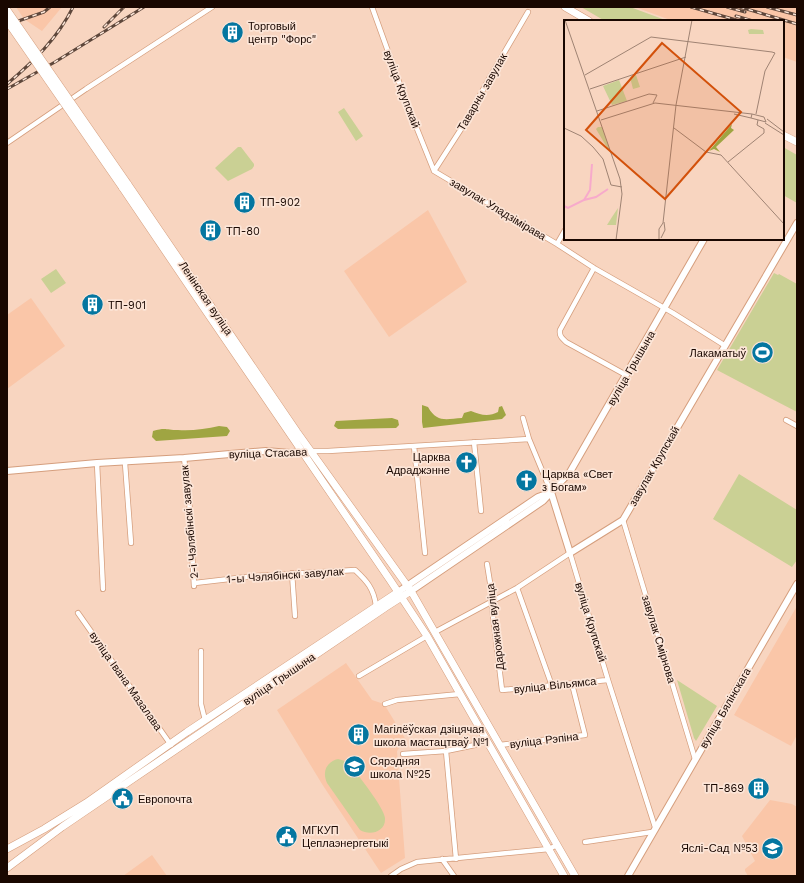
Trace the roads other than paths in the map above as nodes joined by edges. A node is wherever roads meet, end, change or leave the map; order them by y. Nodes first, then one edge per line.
1 (212, 7) edge
2 (372, 7) edge
3 (565, 7) edge
4 (7, 10) edge
5 (528, 12) dead end
6 (586, 20) edge
7 (7, 21) edge
8 (784, 135) edge
9 (797, 142) edge
10 (7, 144) edge
11 (434, 171) junction
12 (125, 185) junction
13 (797, 223) edge
14 (564, 232) edge
15 (703, 240) edge
16 (557, 244) junction
17 (594, 268) junction
18 (665, 309) junction
19 (227, 335) junction
20 (724, 345) junction
21 (626, 376) junction
22 (523, 418) dead end
23 (786, 420) dead end
24 (797, 426) edge
25 (529, 439) junction
26 (474, 442) junction
27 (414, 446) junction
28 (311, 451) junction
29 (303, 452) junction
30 (184, 458) junction
31 (97, 463) junction
32 (125, 463) junction
33 (7, 471) edge
34 (551, 492) junction
35 (482, 511) dead end
36 (623, 520) junction
37 (131, 543) dead end
38 (425, 553) dead end
39 (570, 553) junction
40 (487, 564) dead end
41 (292, 573) junction
42 (194, 584) joint
43 (797, 584) edge
44 (409, 588) junction
45 (517, 588) junction
46 (103, 589) dead end
47 (400, 594) junction
48 (493, 601) junction
49 (376, 606) junction
50 (78, 613) dead end
51 (295, 616) dead end
52 (435, 632) junction
53 (427, 636) junction
54 (201, 651) dead end
55 (359, 676) dead end
56 (608, 680) junction
57 (572, 684) junction
58 (552, 686) junction
59 (502, 690) joint
60 (460, 694) junction
61 (385, 704) dead end
62 (205, 720) junction
63 (475, 745) dead end
64 (500, 745) junction
65 (172, 747) junction
66 (446, 751) junction
67 (403, 754) dead end
68 (695, 759) junction
69 (654, 830) junction
70 (585, 842) dead end
71 (557, 845) junction
72 (7, 849) edge
73 (549, 849) junction
74 (456, 858) junction
75 (442, 859) junction
76 (7, 868) edge
77 (391, 876) edge
78 (454, 876) edge
79 (564, 876) edge
80 (575, 876) edge
81 (628, 876) edge

1 - 10 street
2 - 11 street, вуліца Крупскай
3 - 6 main road
4 - 12 main road, Ленінская вуліца, bridge
5 - 11 street, Таварны завулак
7 - 12 main road, Ленінская вуліца, bridge
8 - 9 main road
11 - 16 street, завулак Уладзімірава
12 - 19 main road, Ленінская вуліца
13 - 20 main road, завулак Крупскай
14 - 16 street
15 - 18 main road, вуліца Грышына
16 - 17 street, завулак Уладзімірава
17 - 18 street, завулак Уладзімірава
17 - 21 street
18 - 20 street, завулак Уладзімірава
18 - 21 main road, вуліца Грышына
19 - 28 main road, Ленінская вуліца
19 - 29 main road, Ленінская вуліца
20 - 36 main road, завулак Крупскай
21 - 34 main road, вуліца Грышына
22 - 25 street, вуліца Крупскай
23 - 24 street
25 - 26 street, вуліца Стасава
25 - 34 street, вуліца Крупскай
26 - 27 street, вуліца Стасава
26 - 35 street
27 - 28 street, вуліца Стасава
27 - 38 street
28 - 29 street, вуліца Стасава
28 - 44 main road, Ленінская вуліца
29 - 30 main road, вуліца Стасава
29 - 47 main road, Ленінская вуліца
30 - 32 main road, вуліца Стасава
30 - 42 street, 2-і Чэлябінскі завулак
31 - 32 main road, вуліца Стасава
31 - 33 main road, вуліца Стасава
31 - 46 street
32 - 37 street
34 - 39 main road, вуліца Крупскай
34 - 44 main road, вуліца Грышына
36 - 39 main road, завулак Крупскай
36 - 68 street, завулак Смірнова
39 - 45 street, завулак Крупскай
39 - 56 street, вуліца Крупскай
40 - 48 street, Дарожная вуліца
41 - 42 street, 1-ы Чэлябінскі завулак
41 - 49 street, 1-ы Чэлябінскі завулак
41 - 51 street
43 - 68 main road, вуліца Бялінскага
44 - 47 main road, вуліца Грышына
44 - 52 main road
45 - 48 street, завулак Крупскай
45 - 58 street
47 - 49 main road, вуліца Грышына
47 - 53 main road
47 - 65 main road, вуліца Грышына
48 - 52 street, завулак Крупскай
48 - 59 street, Дарожная вуліца
49 - 62 main road, вуліца Грышына
50 - 65 street, вуліца Iвана Мазалава
52 - 64 main road
53 - 55 street
53 - 60 main road
54 - 62 street
56 - 57 street, вуліца Вільямса
56 - 69 street, вуліца Крупскай
57 - 58 street, вуліца Вільямса
57 - 64 street, вуліца Рэпіна
58 - 59 street, вуліца Вільямса
60 - 61 street
60 - 73 main road
62 - 65 main road, вуліца Грышына
63 - 66 street
64 - 71 main road
65 - 72 main road, вуліца Грышына
65 - 76 main road, вуліца Грышына
66 - 67 street
66 - 74 street
68 - 69 main road, вуліца Бялінскага
69 - 70 street
69 - 81 main road, вуліца Бялінскага
71 - 73 street
71 - 80 main road
73 - 74 street
73 - 79 main road
74 - 75 street
75 - 77 street
75 - 78 street

